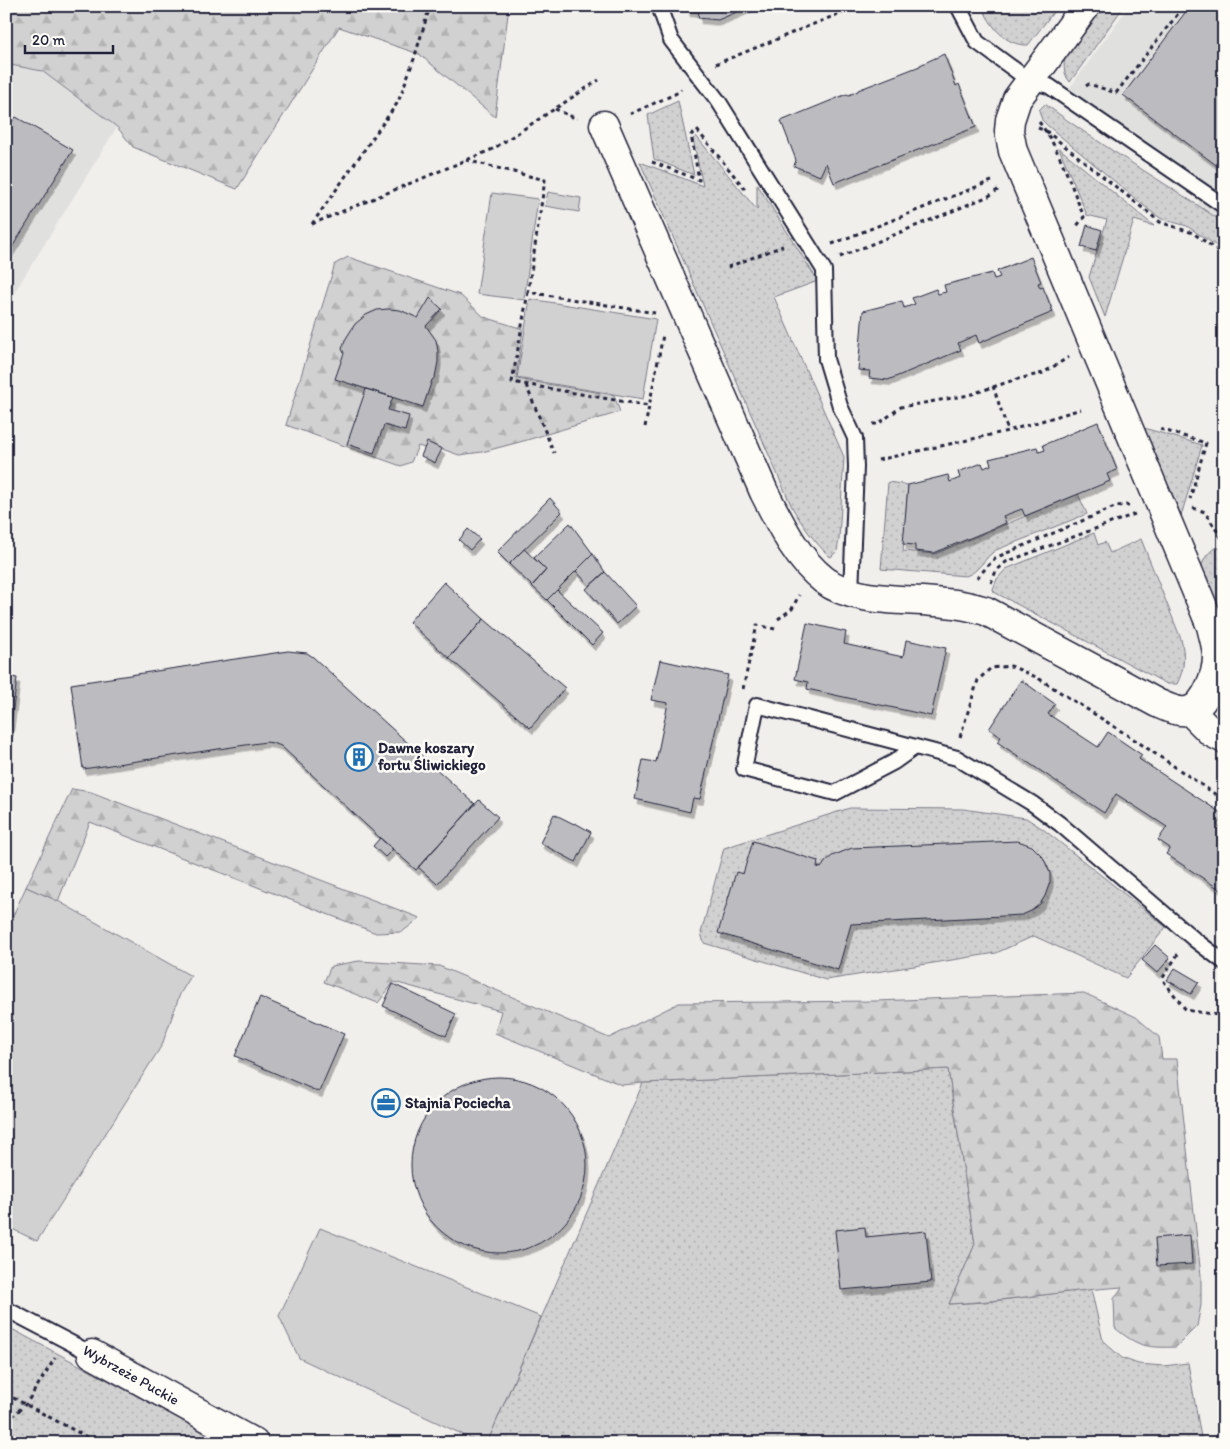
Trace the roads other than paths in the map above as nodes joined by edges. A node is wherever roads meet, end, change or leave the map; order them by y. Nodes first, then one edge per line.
1 (659, 6) edge
2 (958, 6) edge
3 (1086, 6) edge
4 (1039, 84) junction
5 (604, 125) road end
6 (1224, 206) edge
7 (851, 593) junction
8 (1190, 711) junction
9 (1224, 739) edge
10 (915, 747) junction
11 (1224, 962) edge
12 (6, 1309) edge
13 (92, 1354) joint
14 (254, 1443) edge

1 - 7 lane
2 - 4 lane
3 - 4 street
4 - 6 lane
4 - 8 street
5 - 7 street
7 - 8 street
8 - 9 street
10 - 10 lane
10 - 11 lane
12 - 13 lane, Wybrzeże Puckie
13 - 14 street, Wybrzeże Puckie

